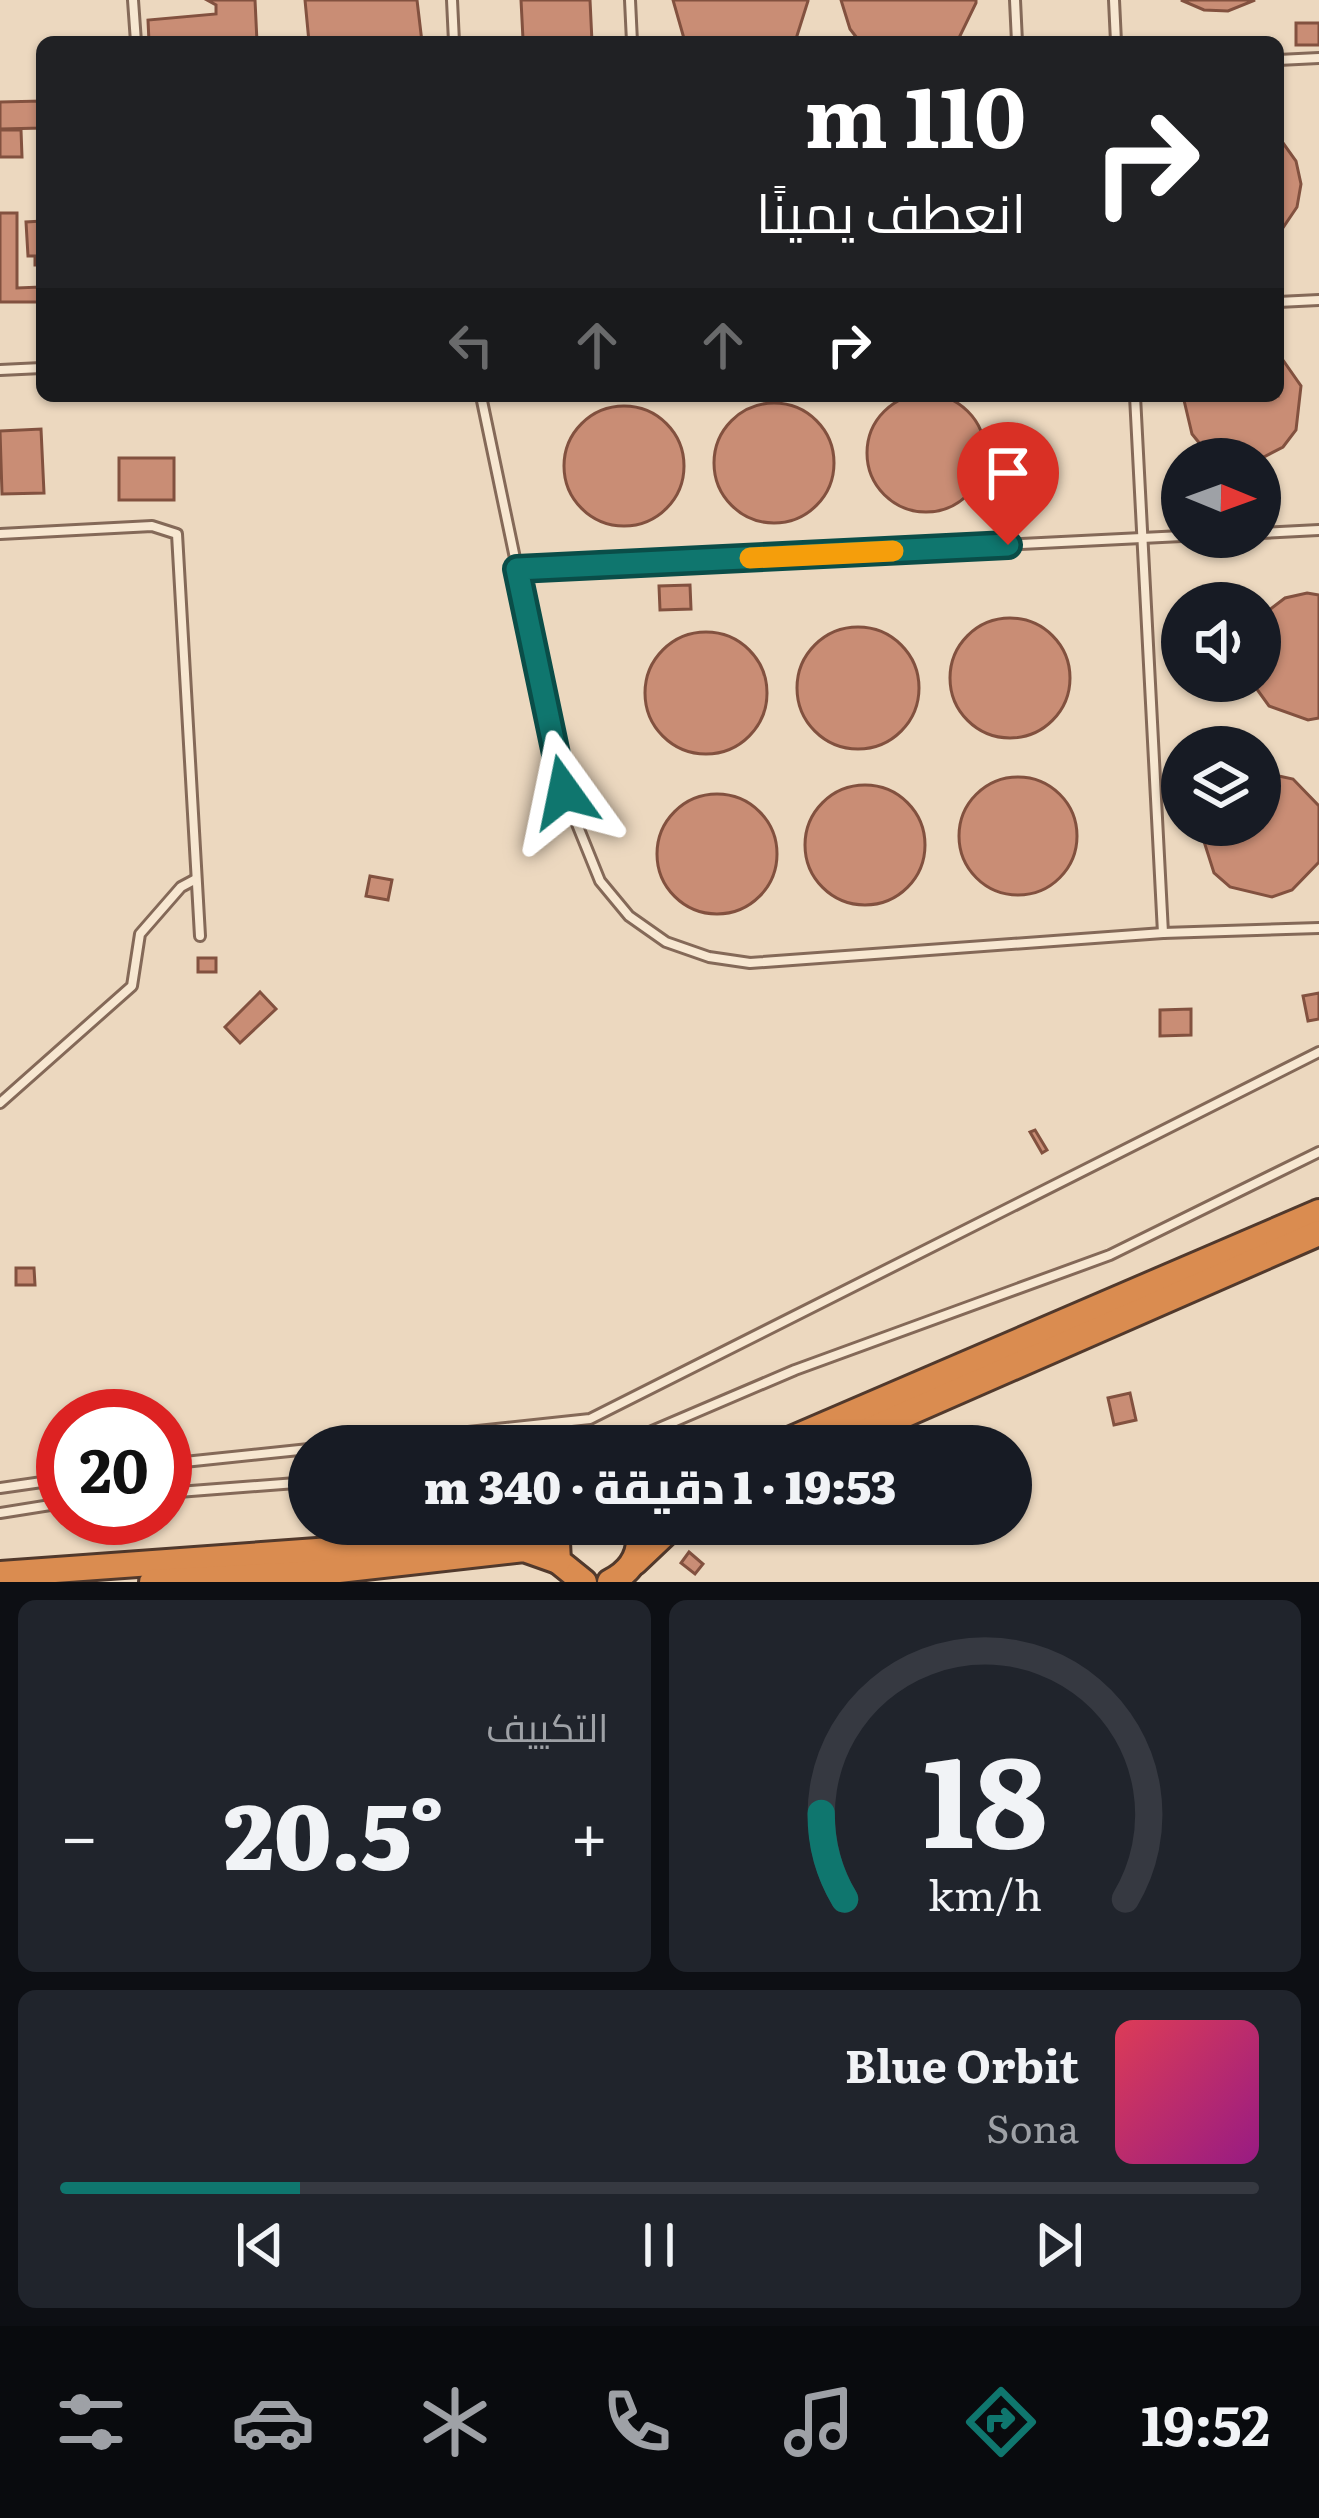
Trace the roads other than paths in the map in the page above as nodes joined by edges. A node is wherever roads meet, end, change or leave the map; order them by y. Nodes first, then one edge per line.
1 (134, 0) edge
2 (452, 0) edge
3 (630, 0) edge
4 (1015, 0) edge
5 (1114, 0) edge
6 (136, 36) edge
7 (454, 36) edge
8 (632, 36) edge
9 (1018, 36) edge
10 (1116, 36) edge
11 (1319, 58) edge
12 (1284, 60) edge
13 (1319, 300) edge
14 (1284, 302) edge
15 (36, 368) edge
16 (0, 370) edge
17 (482, 402) edge
18 (1135, 402) edge
19 (1319, 530) edge
20 (1281, 532) edge
21 (0, 534) edge
22 (1161, 537) edge
23 (1142, 538) junction
24 (517, 569) junction
25 (196, 879) junction
26 (1319, 928) edge
27 (1163, 933) junction
28 (200, 937) dead end
29 (1319, 1052) edge
30 (0, 1103) edge
31 (1319, 1152) edge
32 (1319, 1212) edge
33 (1319, 1233) edge
34 (534, 1425) edge
35 (666, 1425) edge
36 (824, 1425) edge
37 (881, 1425) edge
38 (288, 1451) edge
39 (192, 1461) edge
40 (36, 1483) edge
41 (288, 1484) edge
42 (0, 1488) edge
43 (192, 1491) edge
44 (36, 1507) edge
45 (0, 1513) edge
46 (385, 1545) edge
47 (557, 1545) edge
48 (640, 1545) edge
49 (653, 1545) edge
50 (558, 1561) junction
51 (633, 1564) junction
52 (0, 1574) edge
53 (152, 1582) edge
54 (584, 1582) edge
55 (610, 1582) edge

1 - 6 lane
2 - 7 lane
3 - 8 lane
4 - 9 lane
5 - 10 lane
11 - 12 lane
13 - 14 lane
15 - 16 lane
17 - 24 lane
18 - 23 lane
19 - 20 lane
21 - 25 lane
22 - 23 lane
23 - 24 lane
23 - 27 lane
24 - 27 lane
25 - 28 lane
25 - 30 lane
26 - 27 lane
29 - 34 lane
31 - 35 lane
32 - 36 highway
33 - 37 highway
38 - 39 lane
40 - 42 lane
41 - 43 lane
44 - 45 lane
46 - 52 highway
47 - 50 highway
48 - 51 highway
49 - 51 highway
50 - 53 highway
50 - 54 highway
51 - 55 highway

